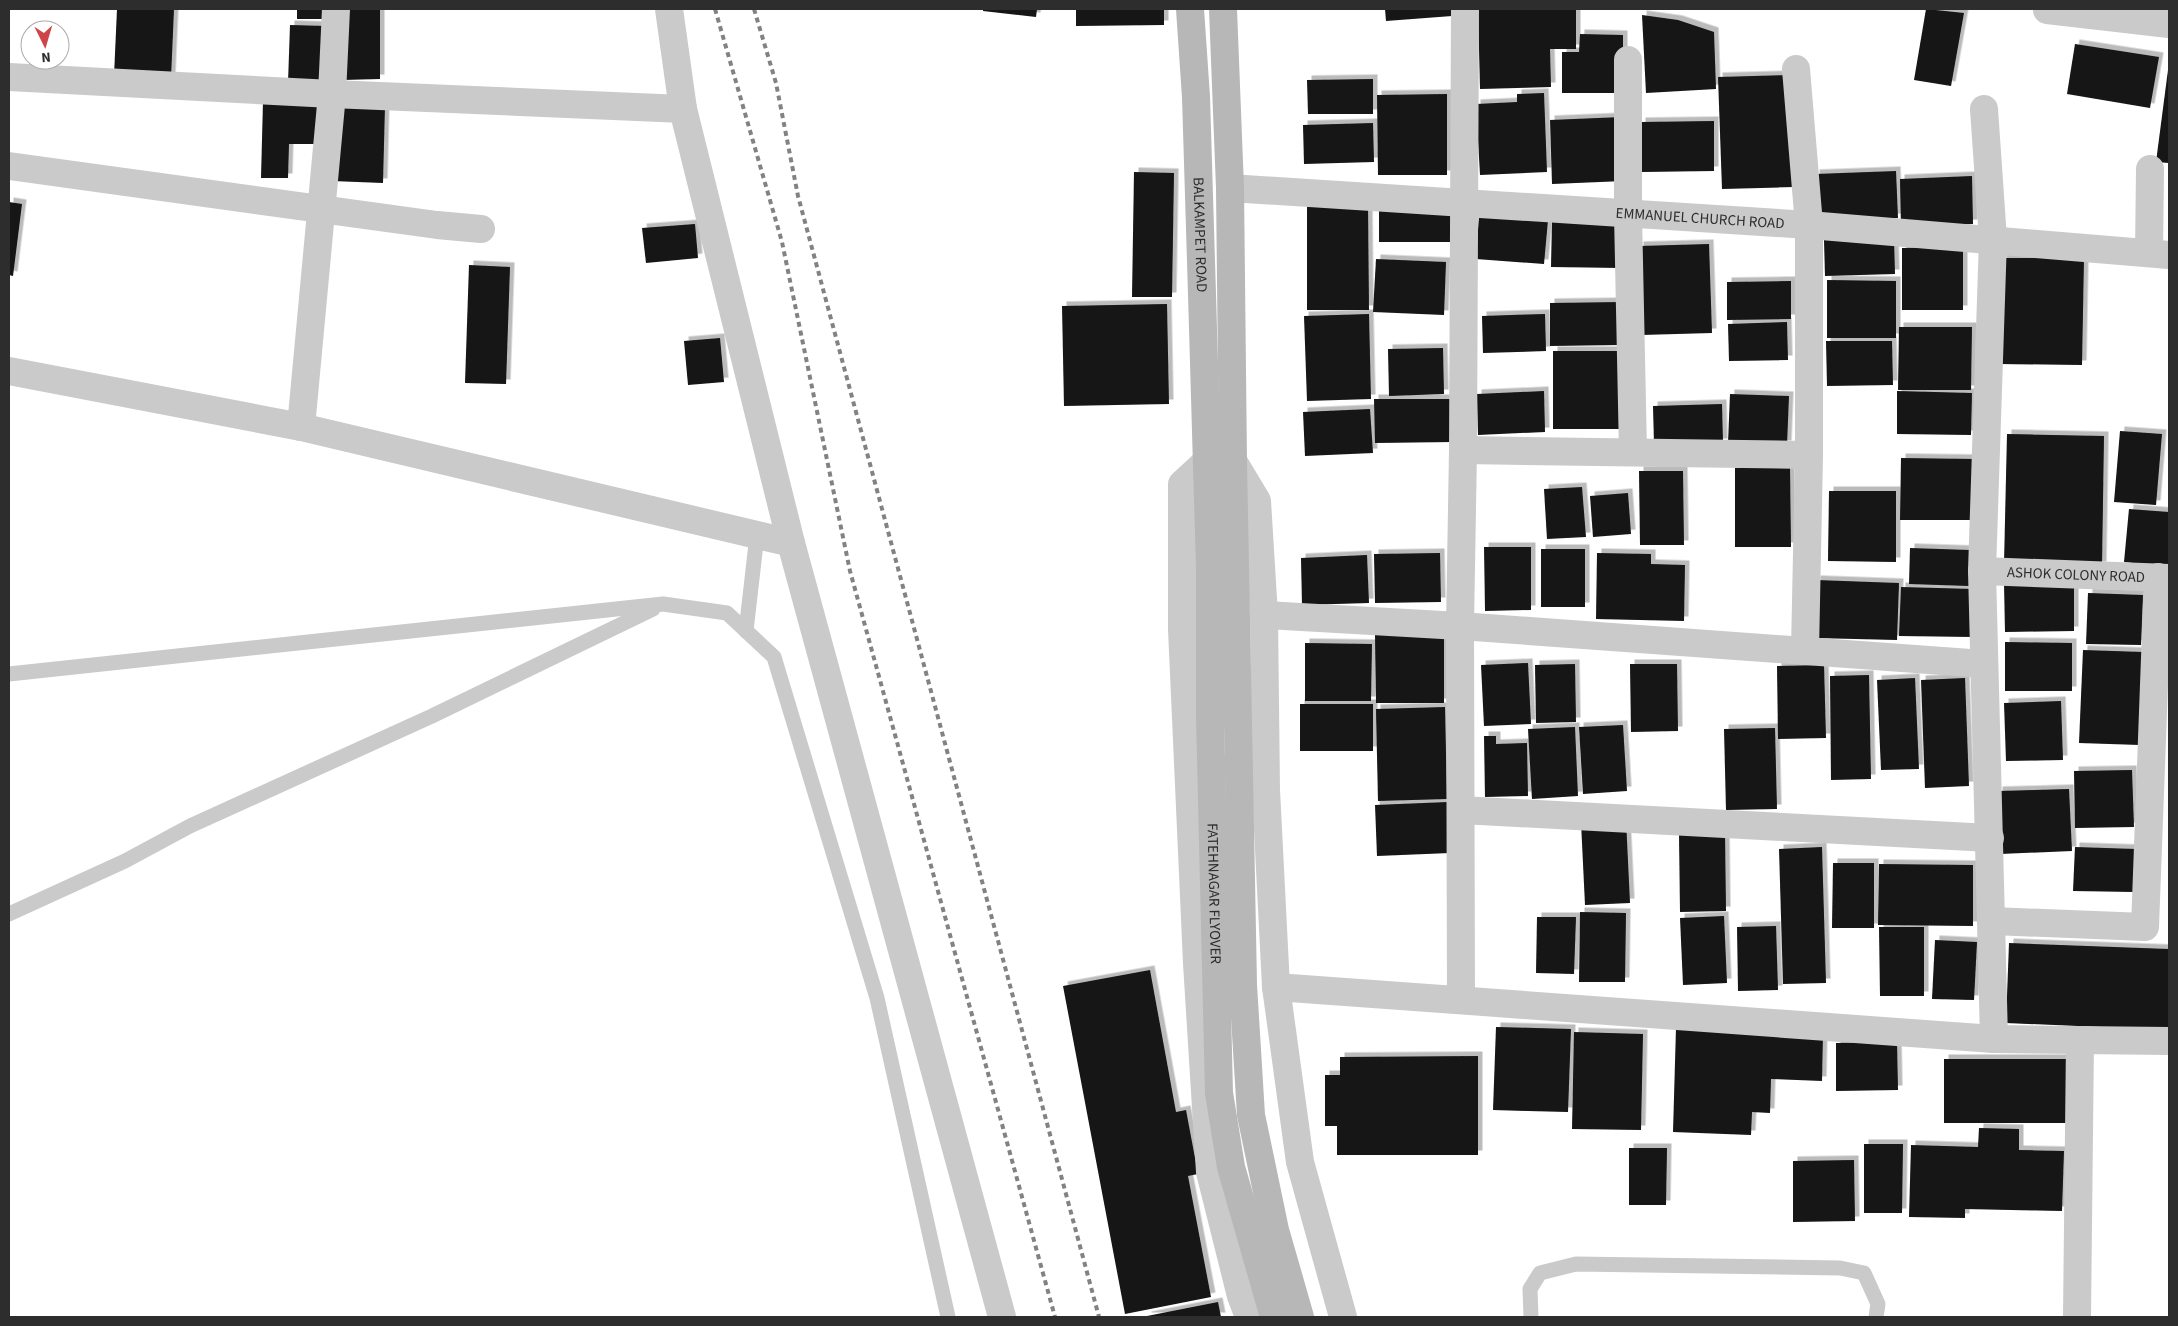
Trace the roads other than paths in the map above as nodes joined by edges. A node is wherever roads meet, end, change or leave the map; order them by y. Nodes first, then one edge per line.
1 (336, 9) edge
2 (669, 9) edge
3 (1190, 9) edge
4 (1222, 9) edge
5 (1465, 9) edge
6 (2044, 9) edge
7 (2169, 24) edge
8 (1628, 60) dead end
9 (1796, 69) dead end
10 (9, 77) edge
11 (332, 94) junction
12 (683, 109) junction
13 (1984, 109) dead end
14 (9, 166) edge
15 (2150, 169) dead end
16 (1230, 188) junction
17 (1464, 203) junction
18 (321, 209) junction
19 (1628, 214) junction
20 (1809, 225) junction
21 (481, 229) dead end
22 (1993, 239) junction
23 (2159, 254) edge
24 (9, 371) edge
25 (301, 427) junction
26 (1463, 450) junction
27 (1633, 452) junction
28 (1809, 455) junction
29 (1206, 462) junction
30 (1233, 462) junction
31 (757, 535) junction
32 (791, 543) junction
33 (1222, 568) junction
34 (1982, 571) junction
35 (2164, 577) edge
36 (663, 604) junction
37 (1264, 615) junction
38 (1460, 626) junction
39 (746, 631) junction
40 (1805, 651) junction
41 (1984, 664) junction
42 (9, 674) edge
43 (1461, 810) junction
44 (1990, 838) junction
45 (9, 914) edge
46 (1992, 921) junction
47 (1276, 987) junction
48 (1461, 1000) junction
49 (1994, 1039) junction
50 (2080, 1040) junction
51 (2169, 1042) edge
52 (948, 1317) edge
53 (1002, 1317) edge
54 (1249, 1317) edge
55 (1274, 1317) edge
56 (1300, 1317) edge
57 (1343, 1317) edge
58 (1531, 1317) edge
59 (1876, 1317) edge
60 (2077, 1317) edge

1 - 11 street
2 - 12 street
3 - 29 main road, BALKAMPET ROAD
4 - 16 main road, BALKAMPET ROAD
5 - 17 street
6 - 7 street
8 - 19 street
9 - 20 street
10 - 11 street
11 - 12 street
11 - 18 street
12 - 32 street
13 - 22 street
14 - 18 street
15 - 23 street
16 - 17 street, EMMANUEL CHURCH ROAD
16 - 30 main road, BALKAMPET ROAD
17 - 19 street, EMMANUEL CHURCH ROAD
17 - 26 street
18 - 21 street
18 - 25 street
19 - 20 street, EMMANUEL CHURCH ROAD
19 - 27 street
20 - 22 street, EMMANUEL CHURCH ROAD
20 - 28 street
22 - 23 street, EMMANUEL CHURCH ROAD
22 - 34 street
24 - 25 street
25 - 31 street
26 - 27 street
26 - 38 street
27 - 28 street
28 - 40 street
29 - 33 main road, FATEHNAGAR FLYOVER
29 - 54 street
30 - 33 main road, FATEHNAGAR FLYOVER
30 - 37 street
31 - 32 street
31 - 39 lane
32 - 53 street
33 - 55 main road, FATEHNAGAR FLYOVER
33 - 56 main road, FATEHNAGAR FLYOVER
34 - 35 street, ASHOK COLONY ROAD
34 - 41 street
35 - 46 street
36 - 39 lane
36 - 42 lane
36 - 45 lane
37 - 38 street
37 - 47 street
38 - 40 street
38 - 43 street
39 - 52 lane
40 - 41 street
41 - 44 street
43 - 44 street
43 - 48 street
44 - 46 street
46 - 49 street
47 - 48 street
47 - 57 street
48 - 49 street
49 - 50 street
50 - 51 street
50 - 60 street
58 - 59 lane

